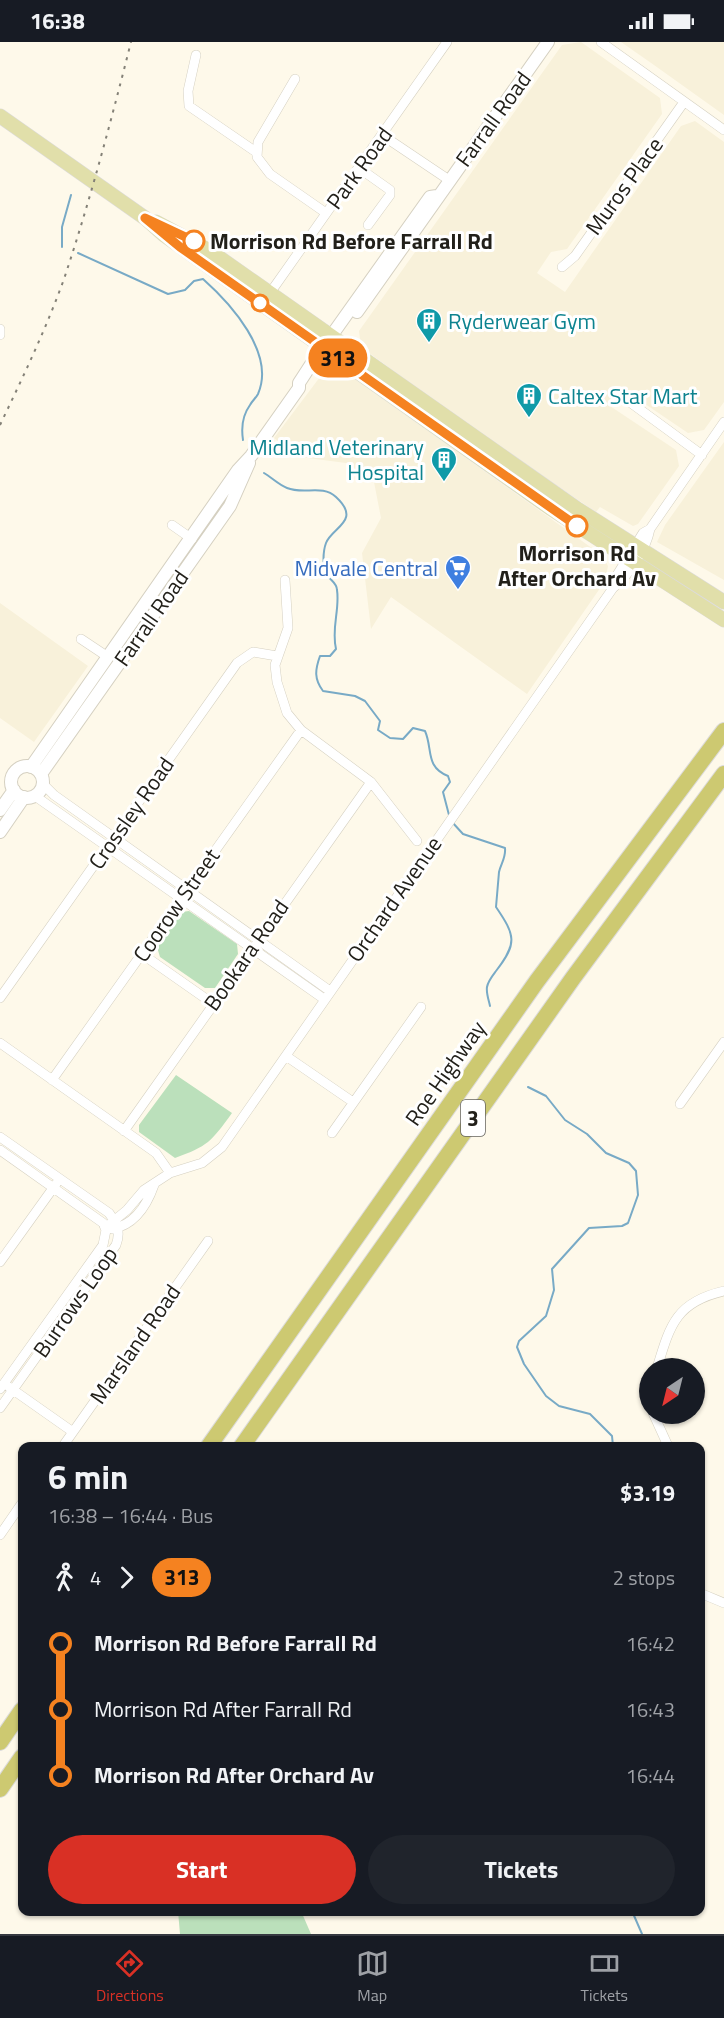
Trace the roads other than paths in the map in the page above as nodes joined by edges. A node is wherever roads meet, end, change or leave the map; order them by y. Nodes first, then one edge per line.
1 (434, 42) edge
2 (548, 42) edge
3 (602, 42) edge
4 (445, 45) edge
5 (196, 55) dead end
6 (295, 79) dead end
7 (684, 102) junction
8 (0, 116) edge
9 (724, 130) edge
10 (382, 135) junction
11 (256, 152) junction
12 (359, 168) junction
13 (449, 180) junction
14 (326, 213) junction
15 (145, 218) junction
16 (368, 225) dead end
17 (562, 267) dead end
18 (270, 293) junction
19 (0, 329) edge
20 (0, 335) edge
21 (330, 344) junction
22 (627, 400) dead end
23 (724, 422) edge
24 (702, 455) junction
25 (172, 525) dead end
26 (205, 531) junction
27 (192, 539) junction
28 (634, 555) junction
29 (174, 574) junction
30 (285, 580) dead end
31 (724, 602) edge
32 (149, 610) junction
33 (724, 620) edge
34 (81, 639) dead end
35 (277, 656) junction
36 (108, 657) junction
37 (301, 730) junction
38 (724, 731) edge
39 (49, 752) junction
40 (724, 774) edge
41 (38, 775) junction
42 (372, 782) junction
43 (24, 794) junction
44 (74, 809) junction
45 (0, 810) edge
46 (68, 818) junction
47 (0, 832) edge
48 (114, 837) junction
49 (417, 841) dead end
50 (108, 846) junction
51 (150, 862) junction
52 (144, 871) junction
53 (187, 889) junction
54 (181, 898) junction
55 (222, 913) junction
56 (216, 922) junction
57 (258, 939) junction
58 (252, 948) junction
59 (142, 954) junction
60 (330, 991) junction
61 (0, 998) edge
62 (324, 999) junction
63 (212, 1004) junction
64 (422, 1007) dead end
65 (0, 1042) edge
66 (724, 1042) edge
67 (286, 1056) junction
68 (52, 1080) junction
69 (353, 1102) junction
70 (681, 1104) dead end
71 (124, 1131) junction
72 (332, 1133) dead end
73 (0, 1137) edge
74 (0, 1150) edge
75 (22, 1153) junction
76 (16, 1161) junction
77 (170, 1173) junction
78 (57, 1184) junction
79 (116, 1224) junction
80 (106, 1229) junction
81 (208, 1241) dead end
82 (95, 1256) junction
83 (1, 1258) edge
84 (104, 1263) junction
85 (73, 1286) junction
86 (724, 1292) edge
87 (82, 1293) junction
88 (50, 1320) junction
89 (58, 1327) junction
90 (27, 1351) junction
91 (36, 1357) junction
92 (660, 1358) edge
93 (666, 1358) edge
94 (2, 1386) edge
95 (14, 1390) junction
96 (0, 1408) edge
97 (658, 1424) edge
98 (662, 1424) edge
99 (73, 1432) junction
100 (66, 1442) edge
101 (212, 1442) edge
102 (245, 1442) edge
103 (667, 1442) edge
104 (668, 1442) edge
105 (18, 1509) edge
106 (0, 1535) edge
107 (705, 1595) edge
108 (705, 1599) edge
109 (720, 1601) edge
110 (18, 1716) edge
111 (0, 1742) edge
112 (18, 1763) edge
113 (0, 1789) edge

1 - 4 street
2 - 13 main road, Farrall Road
3 - 7 street
4 - 10 street, Park Road
5 - 11 street
6 - 11 street
7 - 9 street
7 - 17 street, Muros Place
8 - 15 main road
10 - 12 street, Park Road
10 - 13 street
11 - 14 street
12 - 14 street, Park Road
12 - 16 street
13 - 21 main road, Farrall Road
14 - 18 street, Park Road
15 - 18 main road
15 - 21 main road
18 - 21 main road
19 - 20 street
21 - 26 main road, Farrall Road
21 - 28 main road
22 - 24 street
23 - 24 street, Orchard Avenue
24 - 28 street, Orchard Avenue
25 - 27 street
26 - 27 main road, Farrall Road
26 - 29 main road, Farrall Road
27 - 29 main road, Farrall Road
28 - 31 main road
28 - 33 main road
28 - 60 street, Orchard Avenue
29 - 32 main road, Farrall Road
30 - 35 street
32 - 36 main road, Farrall Road
32 - 39 main road, Farrall Road
34 - 36 street
35 - 37 street
35 - 48 street, Crossley Road
36 - 39 main road, Farrall Road
37 - 42 street
37 - 53 street, Coorow Street
38 - 101 highway, Roe Highway / 3
39 - 41 main road, Farrall Road
40 - 102 highway, 3
41 - 43 main road
41 - 43 main road
41 - 44 street
42 - 49 street
42 - 57 street, Bookara Road
43 - 45 main road
43 - 46 street
43 - 47 main road
44 - 46 street
44 - 48 street
46 - 50 street
48 - 50 street, Crossley Road
48 - 51 street
50 - 52 street
50 - 61 street, Crossley Road
51 - 52 street
51 - 53 street
52 - 54 street
53 - 54 street, Coorow Street
53 - 55 street
54 - 56 street
54 - 59 street, Coorow Street
55 - 56 street
55 - 57 street
56 - 58 street
57 - 58 street, Bookara Road
57 - 60 street
58 - 62 street
58 - 63 street, Bookara Road
59 - 63 street
59 - 68 street, Coorow Street
60 - 62 street, Orchard Avenue
62 - 67 street, Orchard Avenue
63 - 71 street, Bookara Road
64 - 69 street
65 - 68 street
66 - 70 street
67 - 69 street
67 - 77 street, Orchard Avenue
68 - 71 street
69 - 72 street
71 - 77 street
73 - 75 street, Burrows Loop
74 - 76 street, Burrows Loop
75 - 76 street
75 - 78 street, Burrows Loop
76 - 78 street, Burrows Loop
77 - 79 street, Orchard Avenue
78 - 79 street, Burrows Loop
78 - 80 street, Burrows Loop
78 - 83 street
79 - 80 street
79 - 84 street, Burrows Loop
80 - 82 street, Burrows Loop
81 - 99 street, Marsland Road
82 - 84 street
82 - 85 street, Burrows Loop
84 - 87 street, Burrows Loop
85 - 87 street
85 - 88 street, Burrows Loop
86 - 92 street
86 - 93 street
87 - 89 street, Burrows Loop
88 - 89 street
88 - 90 street, Burrows Loop
89 - 91 street, Burrows Loop
90 - 91 street
90 - 94 street, Burrows Loop
91 - 95 street, Burrows Loop
94 - 95 street
95 - 96 street, Burrows Loop
95 - 99 street
97 - 103 street
98 - 104 street
99 - 100 street, Marsland Road
105 - 106 street
107 - 109 street
108 - 109 street
110 - 111 highway
112 - 113 highway

